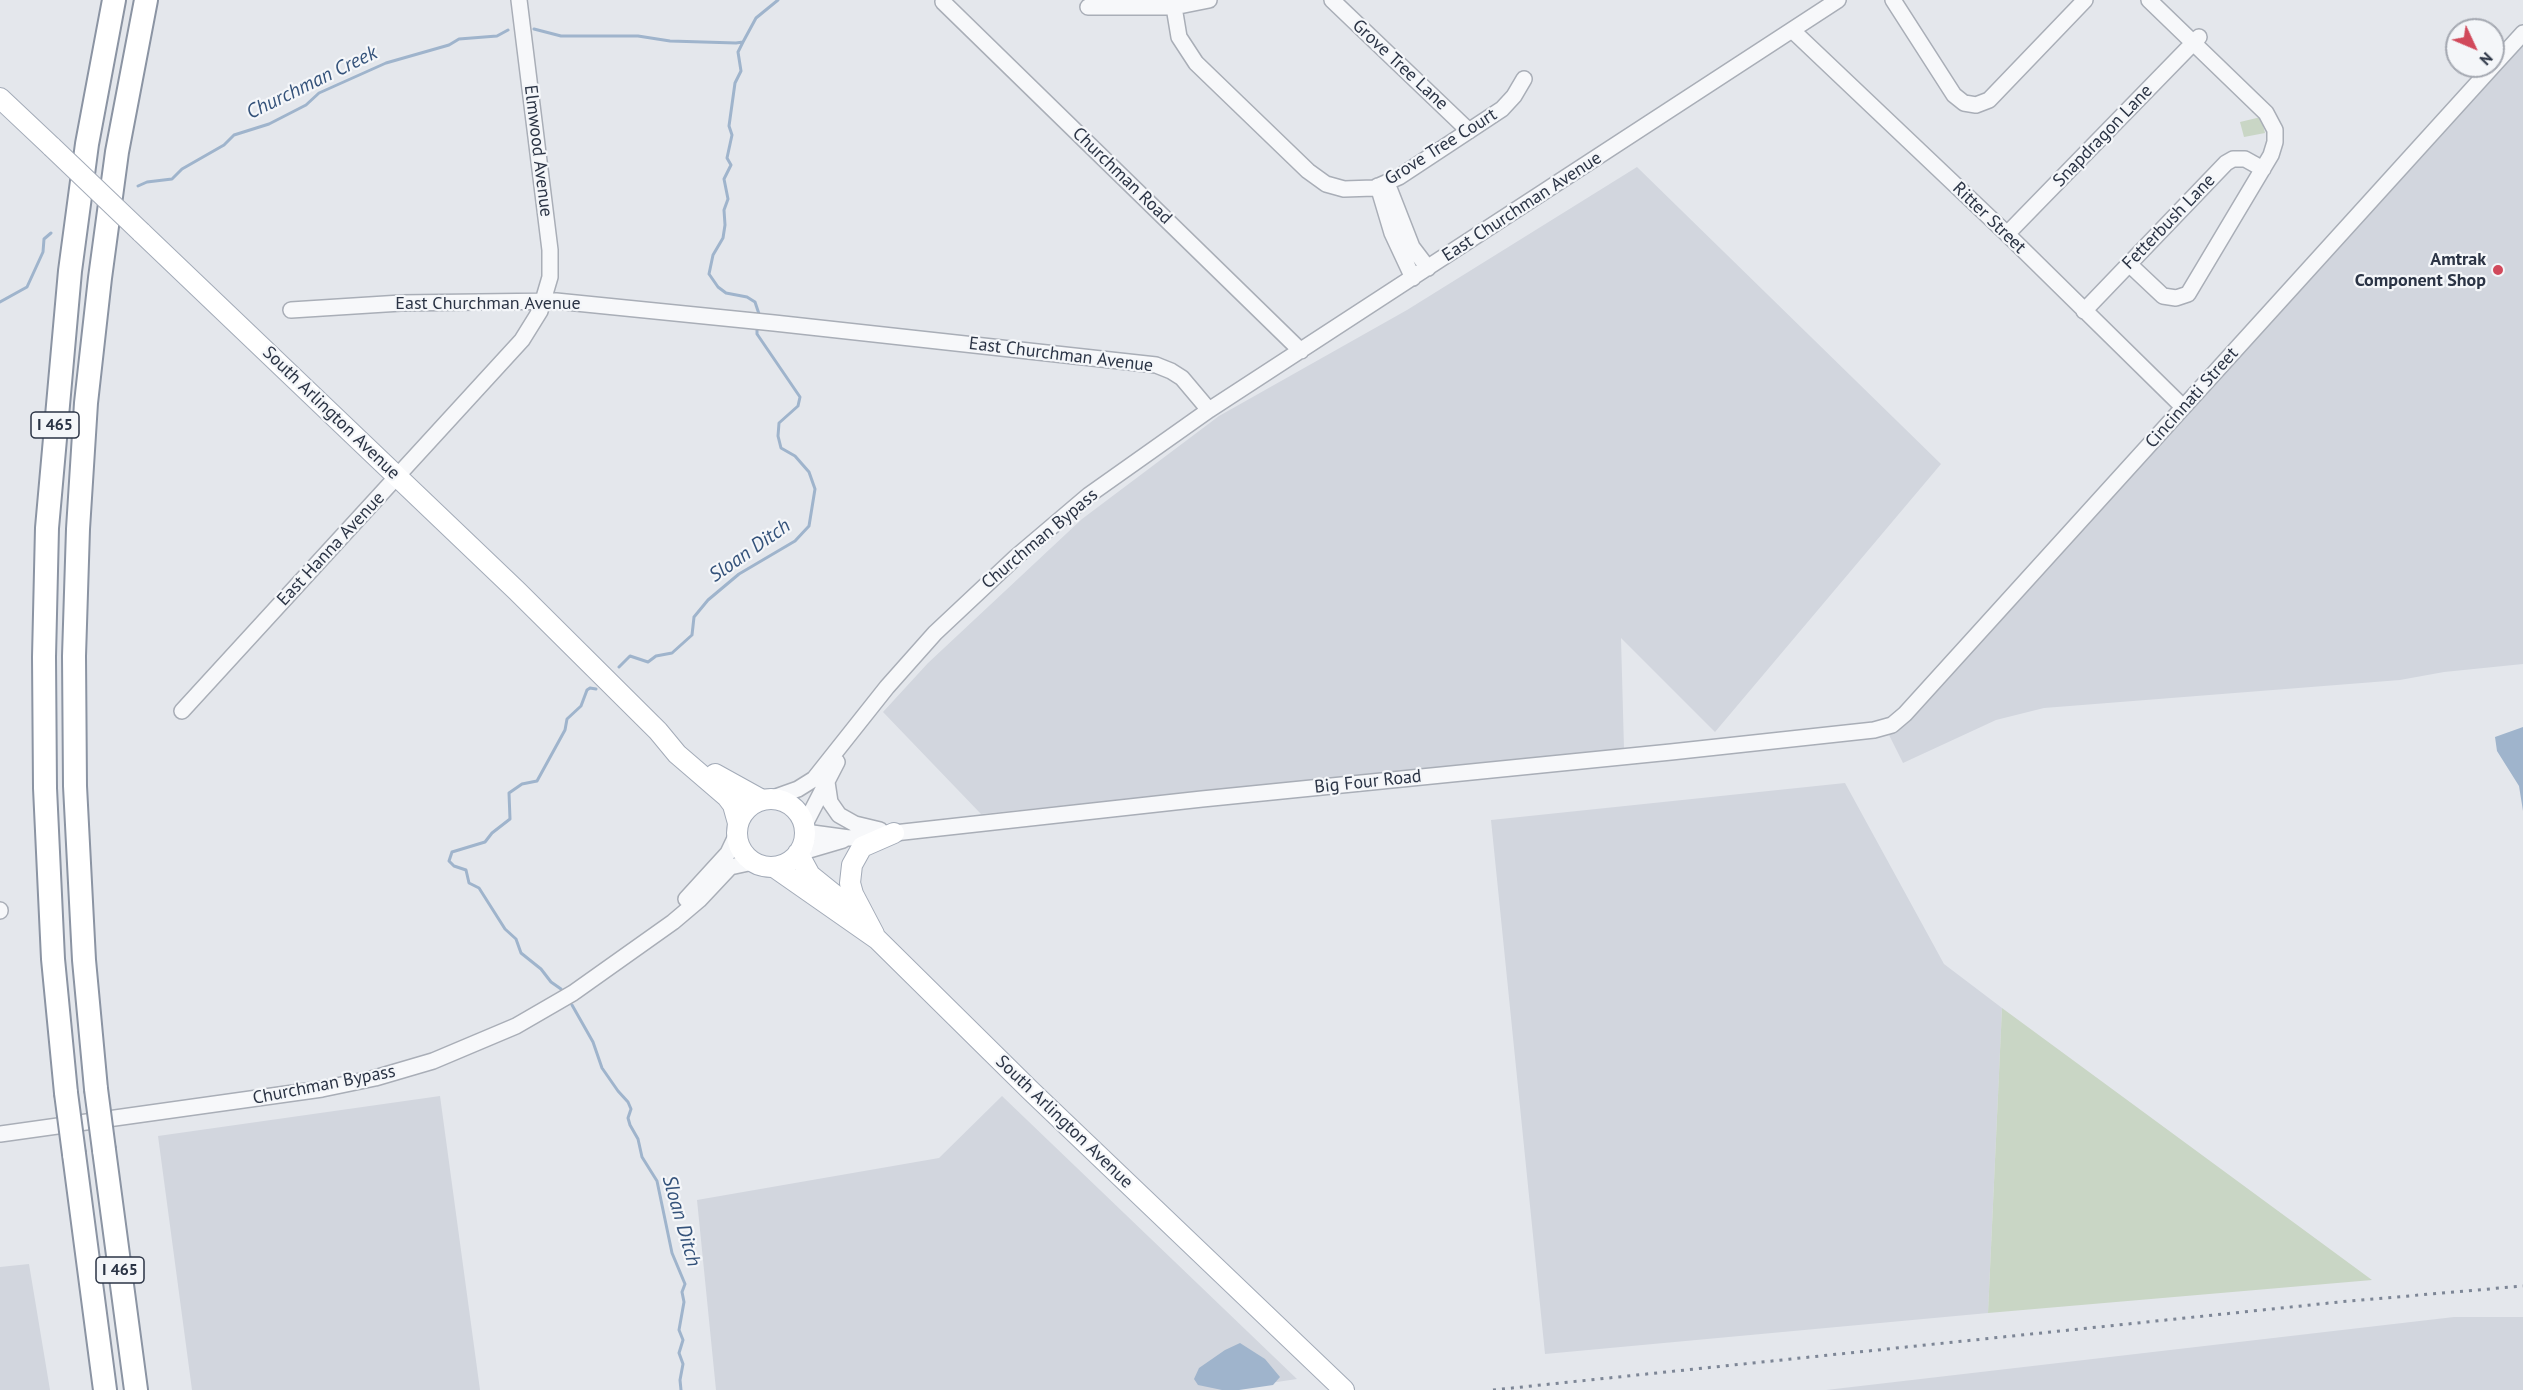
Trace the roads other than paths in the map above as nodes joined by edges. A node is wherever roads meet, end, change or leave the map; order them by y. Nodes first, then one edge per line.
1 (114, 0) edge
2 (146, 0) edge
3 (519, 0) edge
4 (1209, 0) edge
5 (1332, 0) edge
6 (1838, 0) edge
7 (1893, 0) edge
8 (2085, 0) edge
9 (2149, 0) edge
10 (943, 2) dead end
11 (1088, 7) dead end
12 (1174, 7) junction
13 (1792, 30) junction
14 (2523, 33) edge
15 (2196, 40) junction
16 (2505, 53) edge
17 (2482, 78) edge
18 (1524, 79) dead end
19 (0, 98) edge
20 (1469, 131) junction
21 (2263, 169) junction
22 (1382, 184) junction
23 (2007, 234) junction
24 (2129, 264) junction
25 (1428, 268) junction
26 (1413, 278) junction
27 (544, 302) junction
28 (291, 310) dead end
29 (2084, 311) junction
30 (1301, 351) junction
31 (2183, 407) junction
32 (1209, 410) junction
33 (398, 476) junction
34 (887, 687) junction
35 (182, 711) dead end
36 (1888, 727) joint
37 (658, 731) junction
38 (827, 782) junction
39 (766, 799) junction
40 (738, 828) junction
41 (894, 833) junction
42 (802, 840) junction
43 (753, 862) junction
44 (774, 867) junction
45 (866, 921) junction
46 (651, 936) junction
47 (877, 939) junction
48 (0, 1134) edge
49 (105, 1390) edge
50 (135, 1390) edge
51 (1344, 1390) edge

1 - 49 highway, I 465, bridge
2 - 50 highway, I 465, bridge
3 - 27 street, Elmwood Avenue
4 - 12 street
5 - 20 street, Grove Tree Lane
6 - 13 street, East Churchman Avenue
7 - 8 street
9 - 15 street
10 - 30 street, Churchman Road
11 - 12 street
12 - 22 street, Grove Tree Court
13 - 23 street, Ritter Street
13 - 25 street, East Churchman Avenue
14 - 16 street, Cincinnati Street
15 - 21 street
15 - 23 street, Snapdragon Lane
17 - 31 street, Cincinnati Street
18 - 20 street, Grove Tree Court
19 - 33 main road, South Arlington Avenue, bridge
20 - 22 street, Grove Tree Court
21 - 24 street, Fetterbush Lane
21 - 24 street
22 - 25 street
22 - 26 street
23 - 29 street, Ritter Street
24 - 29 street, Fetterbush Lane
25 - 26 street, East Churchman Avenue
26 - 30 street, East Churchman Avenue
27 - 28 street, East Churchman Avenue
27 - 32 street, East Churchman Avenue
27 - 33 street, East Hanna Avenue
29 - 31 street, Ritter Street
30 - 32 street, East Churchman Avenue
31 - 36 street, Cincinnati Street
32 - 34 street, Churchman Bypass
33 - 35 street, East Hanna Avenue
33 - 37 main road, South Arlington Avenue
34 - 38 street, Churchman Bypass
34 - 39 street, Churchman Bypass
36 - 41 street, Big Four Road
37 - 39 main road, South Arlington Avenue
37 - 40 main road, South Arlington Avenue
38 - 41 street
38 - 42 street, Churchman Bypass
39 - 40 main road
39 - 42 main road
40 - 43 main road
40 - 46 street, Churchman Bypass
41 - 42 street, Big Four Road
41 - 45 main road
42 - 44 main road
42 - 45 main road
43 - 44 main road
43 - 46 street, Churchman Bypass
44 - 47 main road, South Arlington Avenue
45 - 47 main road
46 - 48 street, Churchman Bypass
47 - 51 main road, South Arlington Avenue

